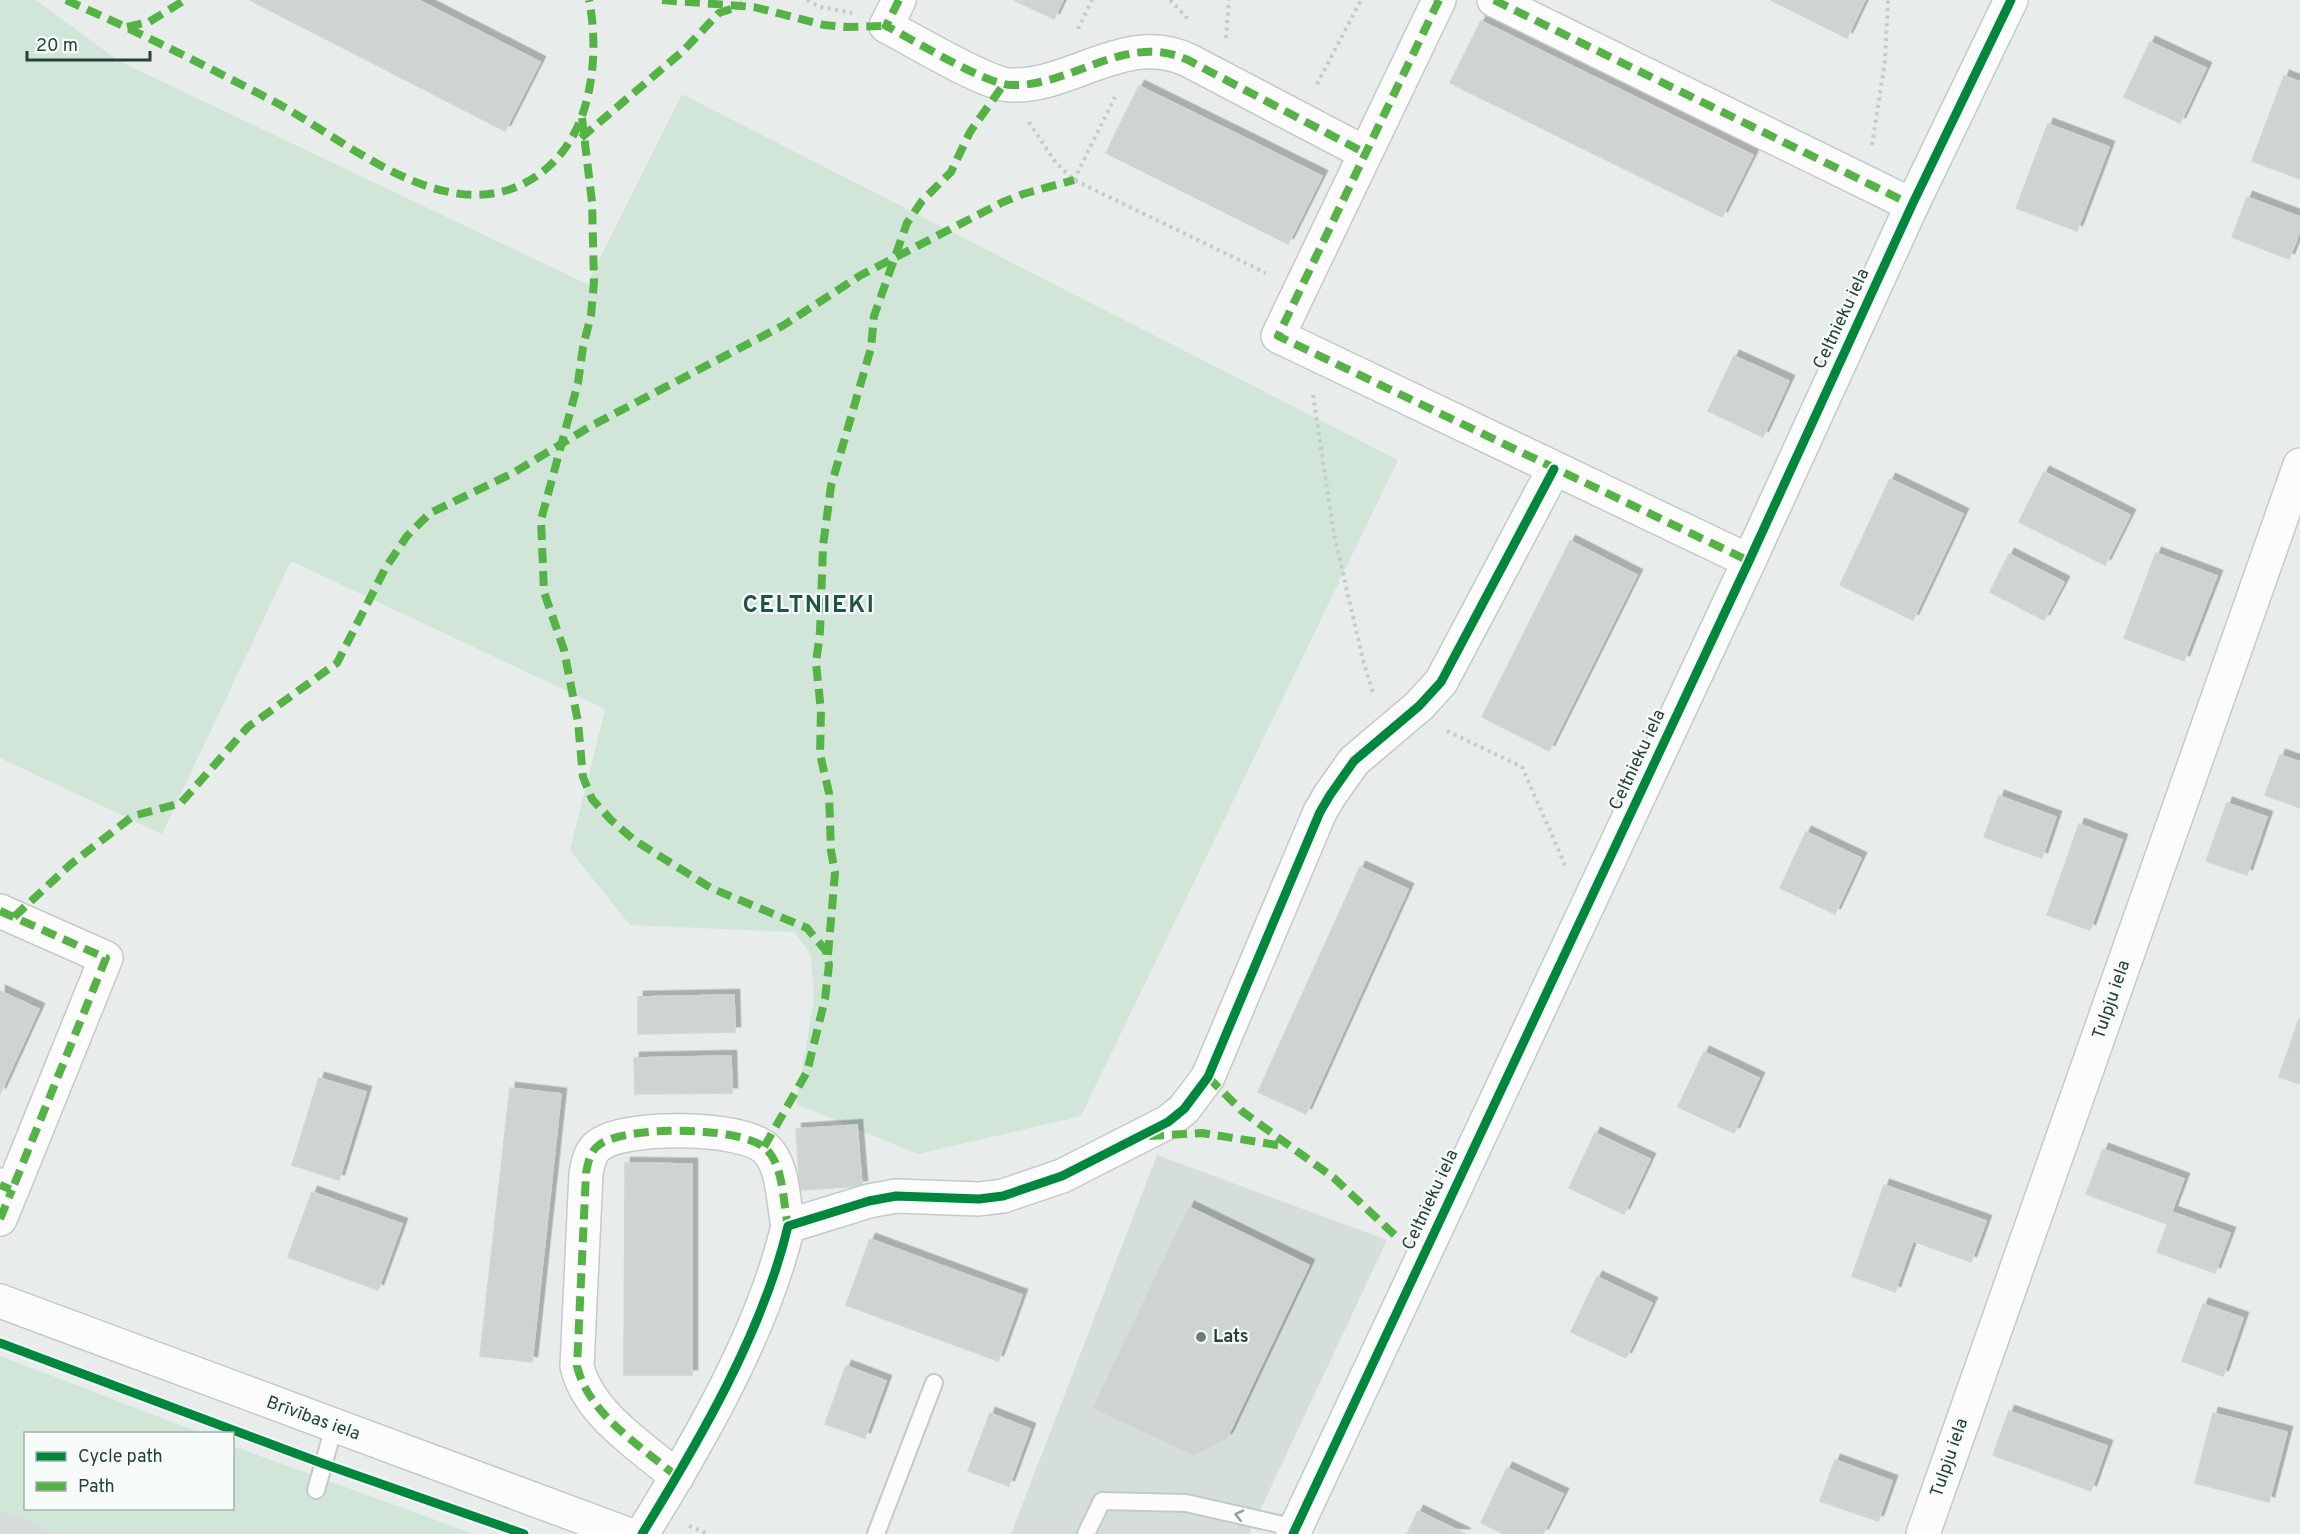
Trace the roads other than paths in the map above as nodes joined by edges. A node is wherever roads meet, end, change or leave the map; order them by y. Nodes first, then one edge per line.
1 (1439, 0) edge
2 (1494, 0) edge
3 (2011, 0) edge
4 (893, 13) edge
5 (1365, 153) junction
6 (1912, 205) junction
7 (2300, 465) edge
8 (1554, 469) junction
9 (1749, 561) junction
10 (0, 911) edge
11 (4, 1198) edge
12 (788, 1227) junction
13 (0, 1301) edge
14 (934, 1383) dead end
15 (334, 1427) junction
16 (677, 1477) junction
17 (316, 1490) dead end
18 (1294, 1531) edge
19 (627, 1534) edge
20 (642, 1534) edge
21 (876, 1534) edge
22 (1086, 1534) edge
23 (1923, 1534) edge

1 - 5 street
2 - 6 street
3 - 6 street, Celtnieku iela
4 - 5 street
5 - 8 street
6 - 9 street, Celtnieku iela
7 - 23 street, Tulpju iela
8 - 9 street
8 - 12 street
9 - 18 street, Celtnieku iela
10 - 11 street
12 - 16 street
12 - 16 street
13 - 15 street, Brīvības iela
14 - 21 lane
15 - 17 lane
15 - 19 street, Brīvības iela
16 - 20 street
18 -> 22 lane

